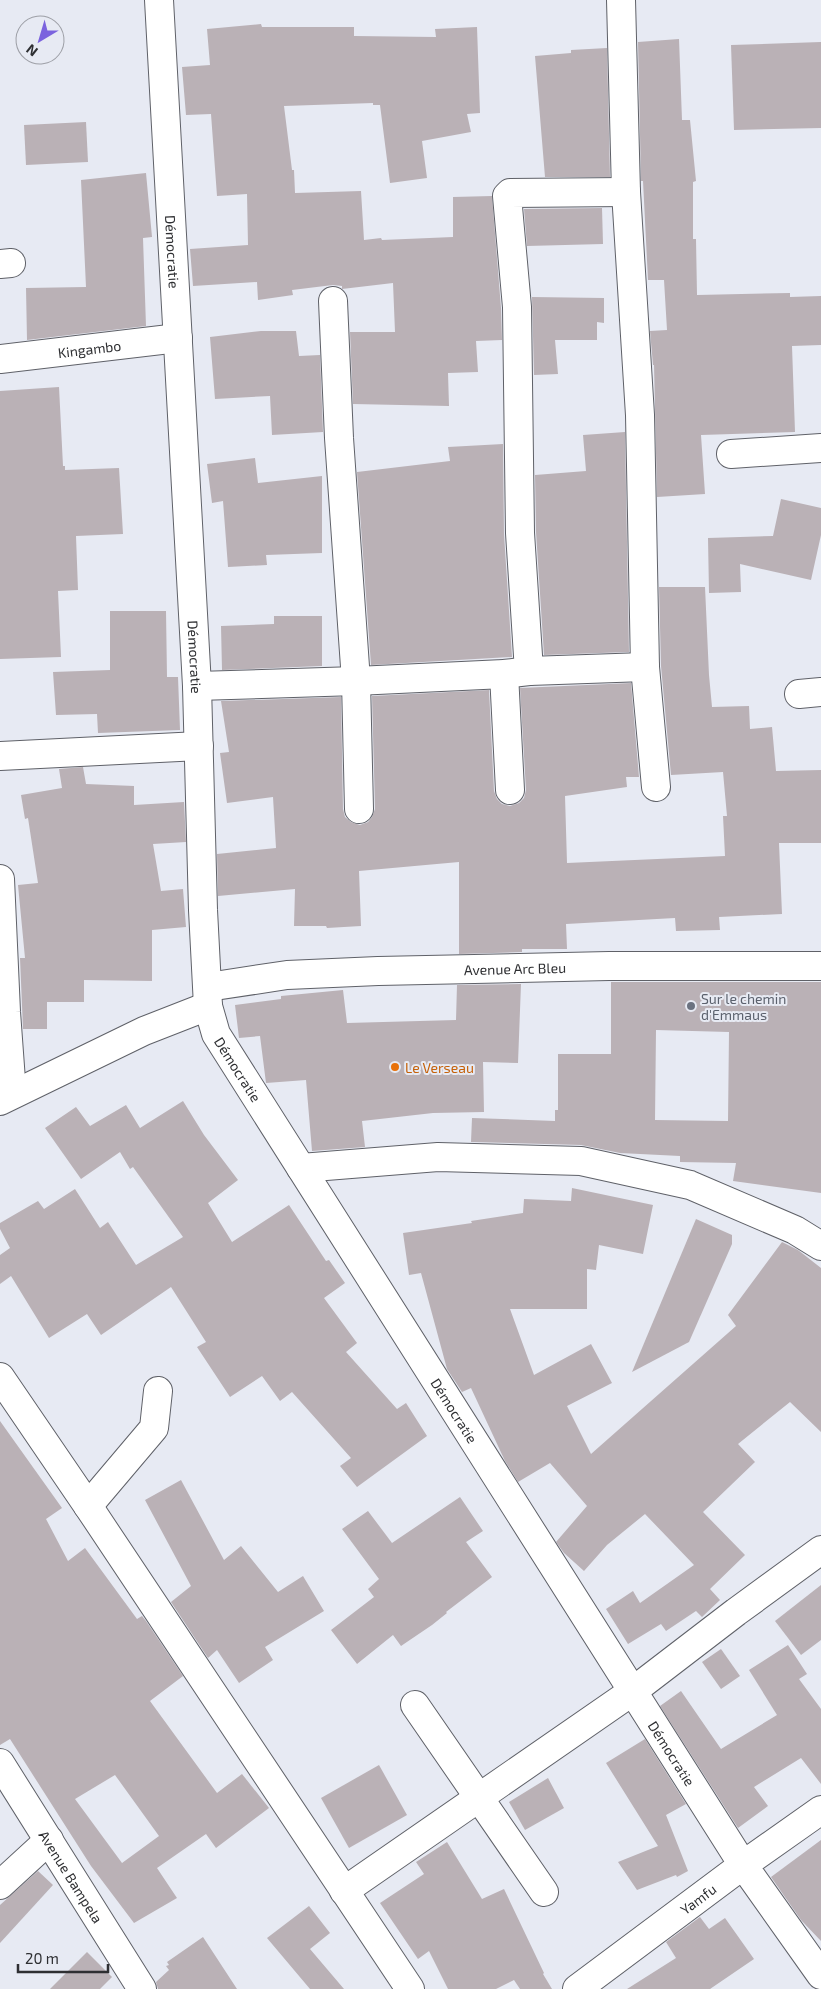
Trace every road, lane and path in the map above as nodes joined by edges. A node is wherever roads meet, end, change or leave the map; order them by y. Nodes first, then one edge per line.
1 (159, 0) edge
2 (621, 0) edge
3 (626, 192) junction
4 (333, 301) dead end
5 (178, 338) junction
6 (0, 359) edge
7 (821, 448) edge
8 (731, 454) dead end
9 (645, 667) junction
10 (516, 673) junction
11 (356, 681) junction
12 (198, 686) junction
13 (199, 746) junction
14 (0, 756) edge
15 (656, 787) dead end
16 (510, 790) dead end
17 (359, 809) dead end
18 (0, 879) edge
19 (821, 966) edge
20 (208, 997) junction
21 (6, 1097) edge
22 (300, 1168) junction
23 (821, 1246) edge
24 (0, 1377) edge
25 (158, 1391) dead end
26 (88, 1506) junction
27 (821, 1550) edge
28 (633, 1691) junction
29 (415, 1705) dead end
30 (0, 1763) edge
31 (480, 1798) junction
32 (821, 1810) edge
33 (49, 1840) junction
34 (743, 1865) junction
35 (0, 1885) edge
36 (344, 1891) junction
37 (544, 1892) dead end
38 (821, 1975) edge
39 (142, 1989) edge
40 (410, 1989) edge
41 (576, 1989) edge

1 - 5 street, Démocratie
2 - 3 street
3 - 9 street
3 - 10 street
4 - 11 street
5 - 6 street, Kingambo
5 - 12 street, Démocratie
7 - 8 street
9 - 10 street
9 - 15 street
10 - 11 street
10 - 16 street
11 - 12 street
11 - 17 street
12 - 13 street, Démocratie
13 - 14 street
13 - 20 street, Démocratie
18 - 21 street
19 - 20 street, Avenue Arc Bleu
20 - 21 street, Avenue Arc Bleu
20 - 22 street, Démocratie
22 - 23 street
22 - 28 street, Démocratie
24 - 26 street
25 - 26 street
26 - 36 street
27 - 28 street
28 - 31 street
28 - 34 street, Démocratie
29 - 31 street
30 - 33 street, Avenue Bampela
31 - 36 street
31 - 37 street
32 - 34 street, Yamfu
33 - 35 street
33 - 39 street, Avenue Bampela
34 - 38 street, Démocratie
34 - 41 street, Yamfu
36 - 40 street

